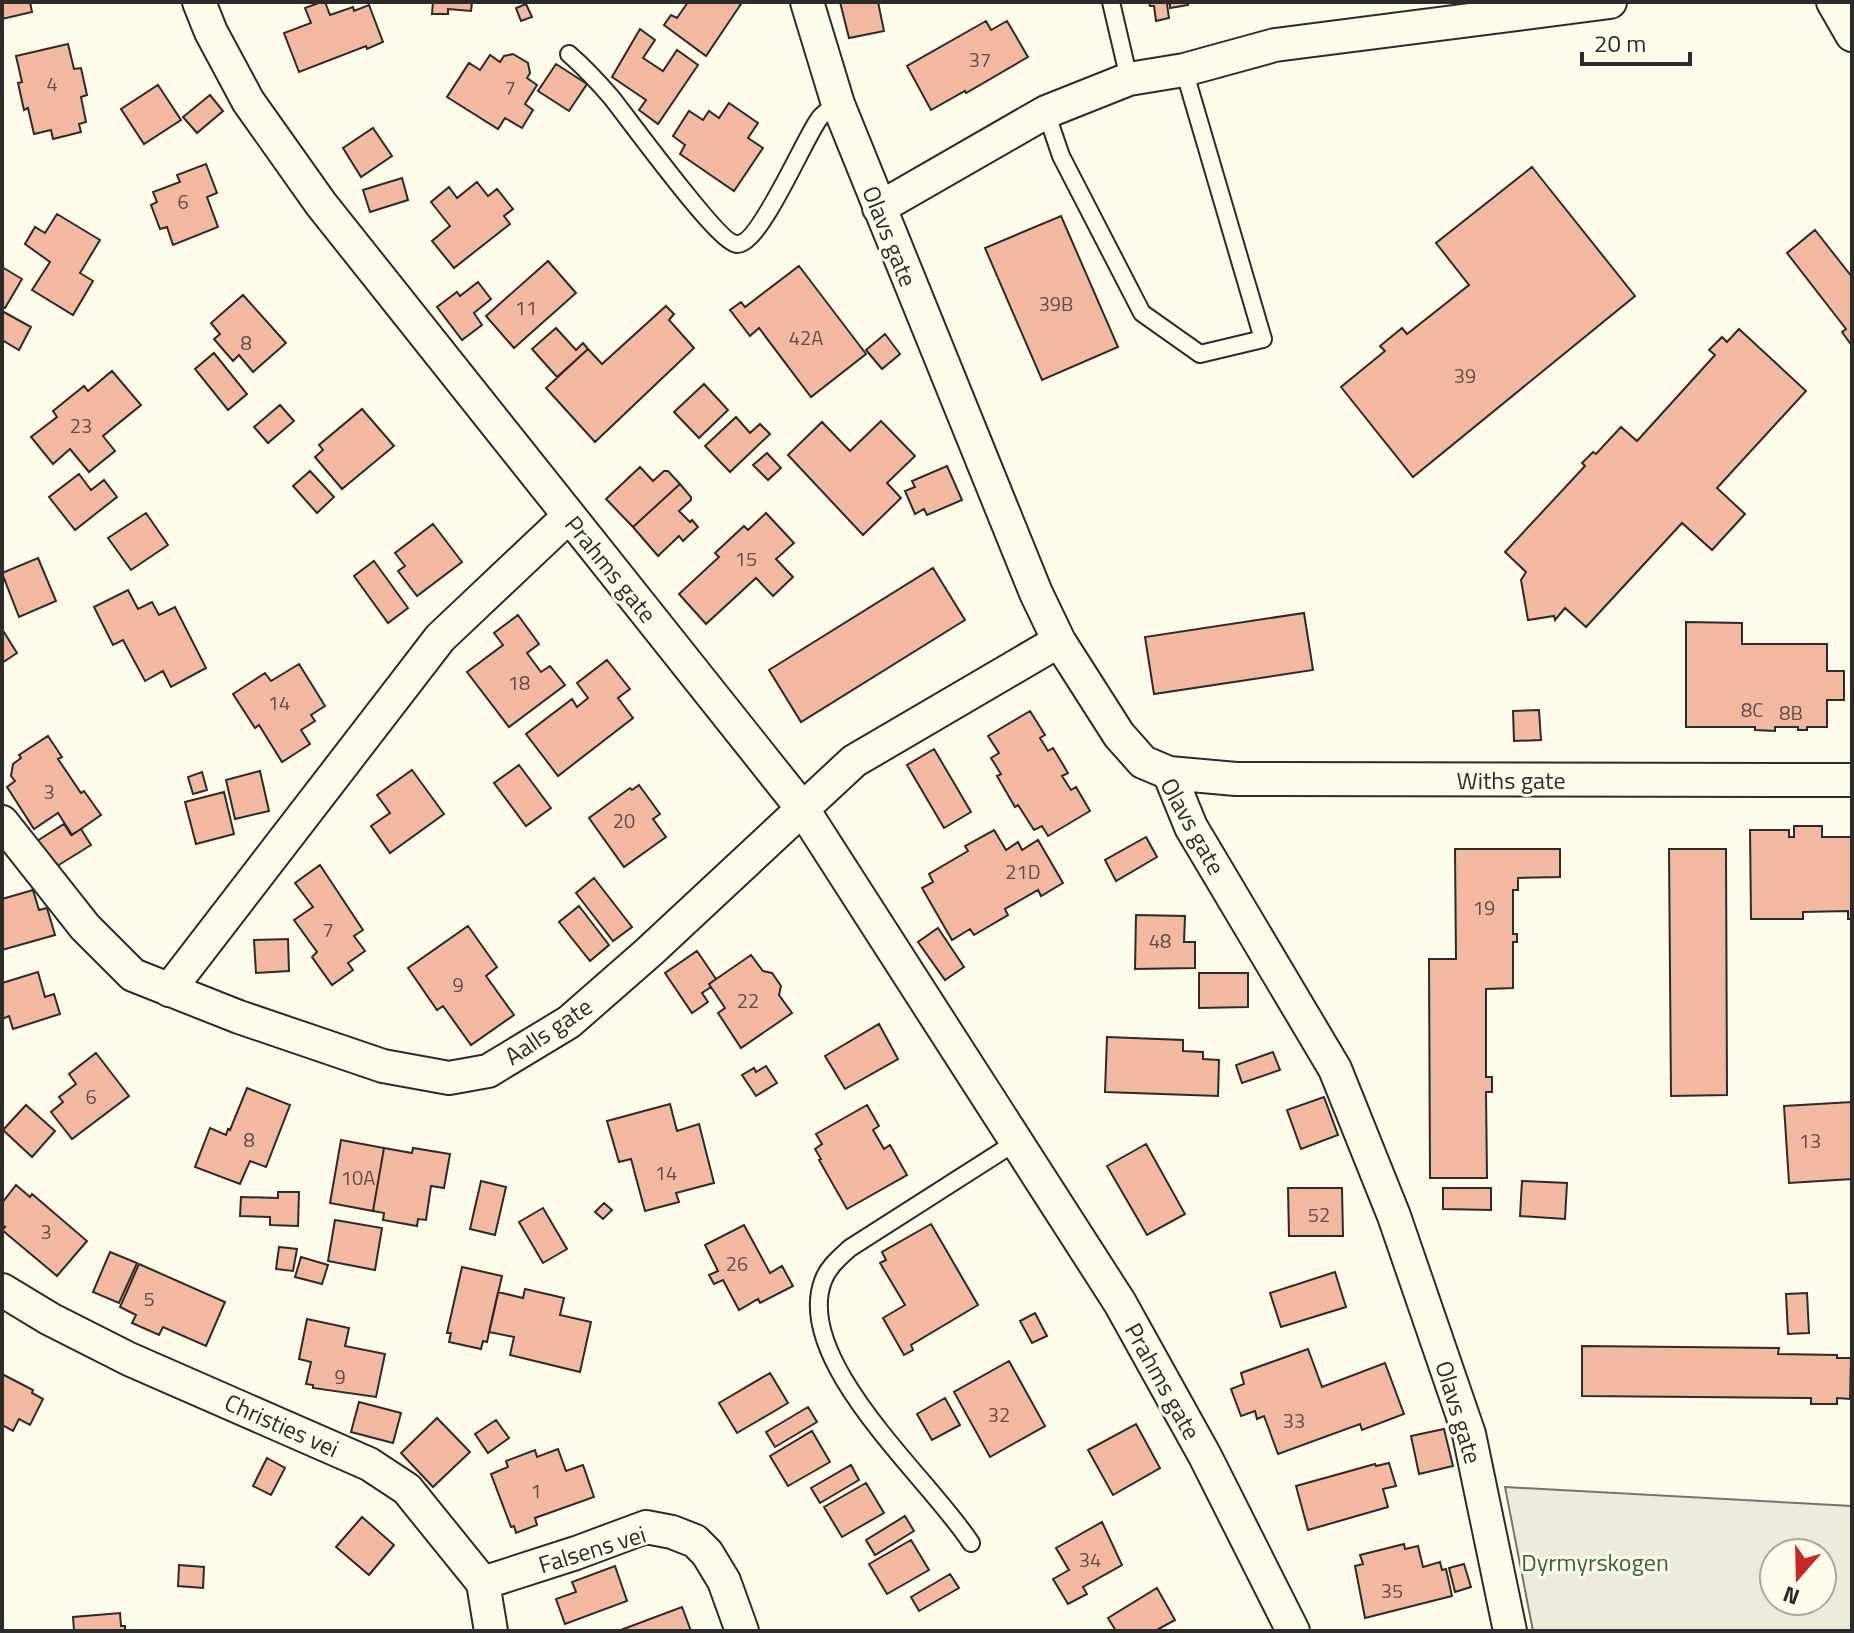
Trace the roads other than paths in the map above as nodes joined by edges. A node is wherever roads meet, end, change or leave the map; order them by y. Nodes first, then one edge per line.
1 (199, 2) edge
2 (807, 2) edge
3 (1111, 2) edge
4 (1610, 2) edge
5 (1833, 2) edge
6 (1852, 35) edge
7 (569, 54) dead end
8 (1184, 70) junction
9 (1129, 79) junction
10 (838, 104) junction
11 (1046, 112) junction
12 (879, 208) junction
13 (568, 517) junction
14 (1059, 641) junction
15 (1169, 773) junction
16 (1852, 780) edge
17 (802, 808) junction
18 (2, 822) edge
19 (169, 990) junction
20 (1016, 1142) junction
21 (2, 1290) edge
22 (971, 1543) dead end
23 (483, 1583) junction
24 (491, 1631) edge
25 (742, 1631) edge
26 (1293, 1631) edge
27 (1510, 1631) edge

1 - 13 street, Prahms gate
2 - 10 street, Olavs gate
3 - 9 lane
4 - 8 street
5 - 6 street
7 - 10 lane
8 - 9 street
8 - 11 lane
9 - 11 street
10 - 12 street, Olavs gate
11 - 12 street
12 - 14 street, Olavs gate
13 - 17 street, Prahms gate
13 - 19 street
14 - 15 street, Olavs gate
14 - 17 street, Aalls gate
15 - 16 street, Withs gate
15 - 27 street, Olavs gate
17 - 19 street, Aalls gate
17 - 20 street, Prahms gate
18 - 19 street, Aalls gate
20 - 22 lane
20 - 26 street, Prahms gate
21 - 23 street, Christies vei
23 - 24 street, Christies vei
23 - 25 street, Falsens vei

